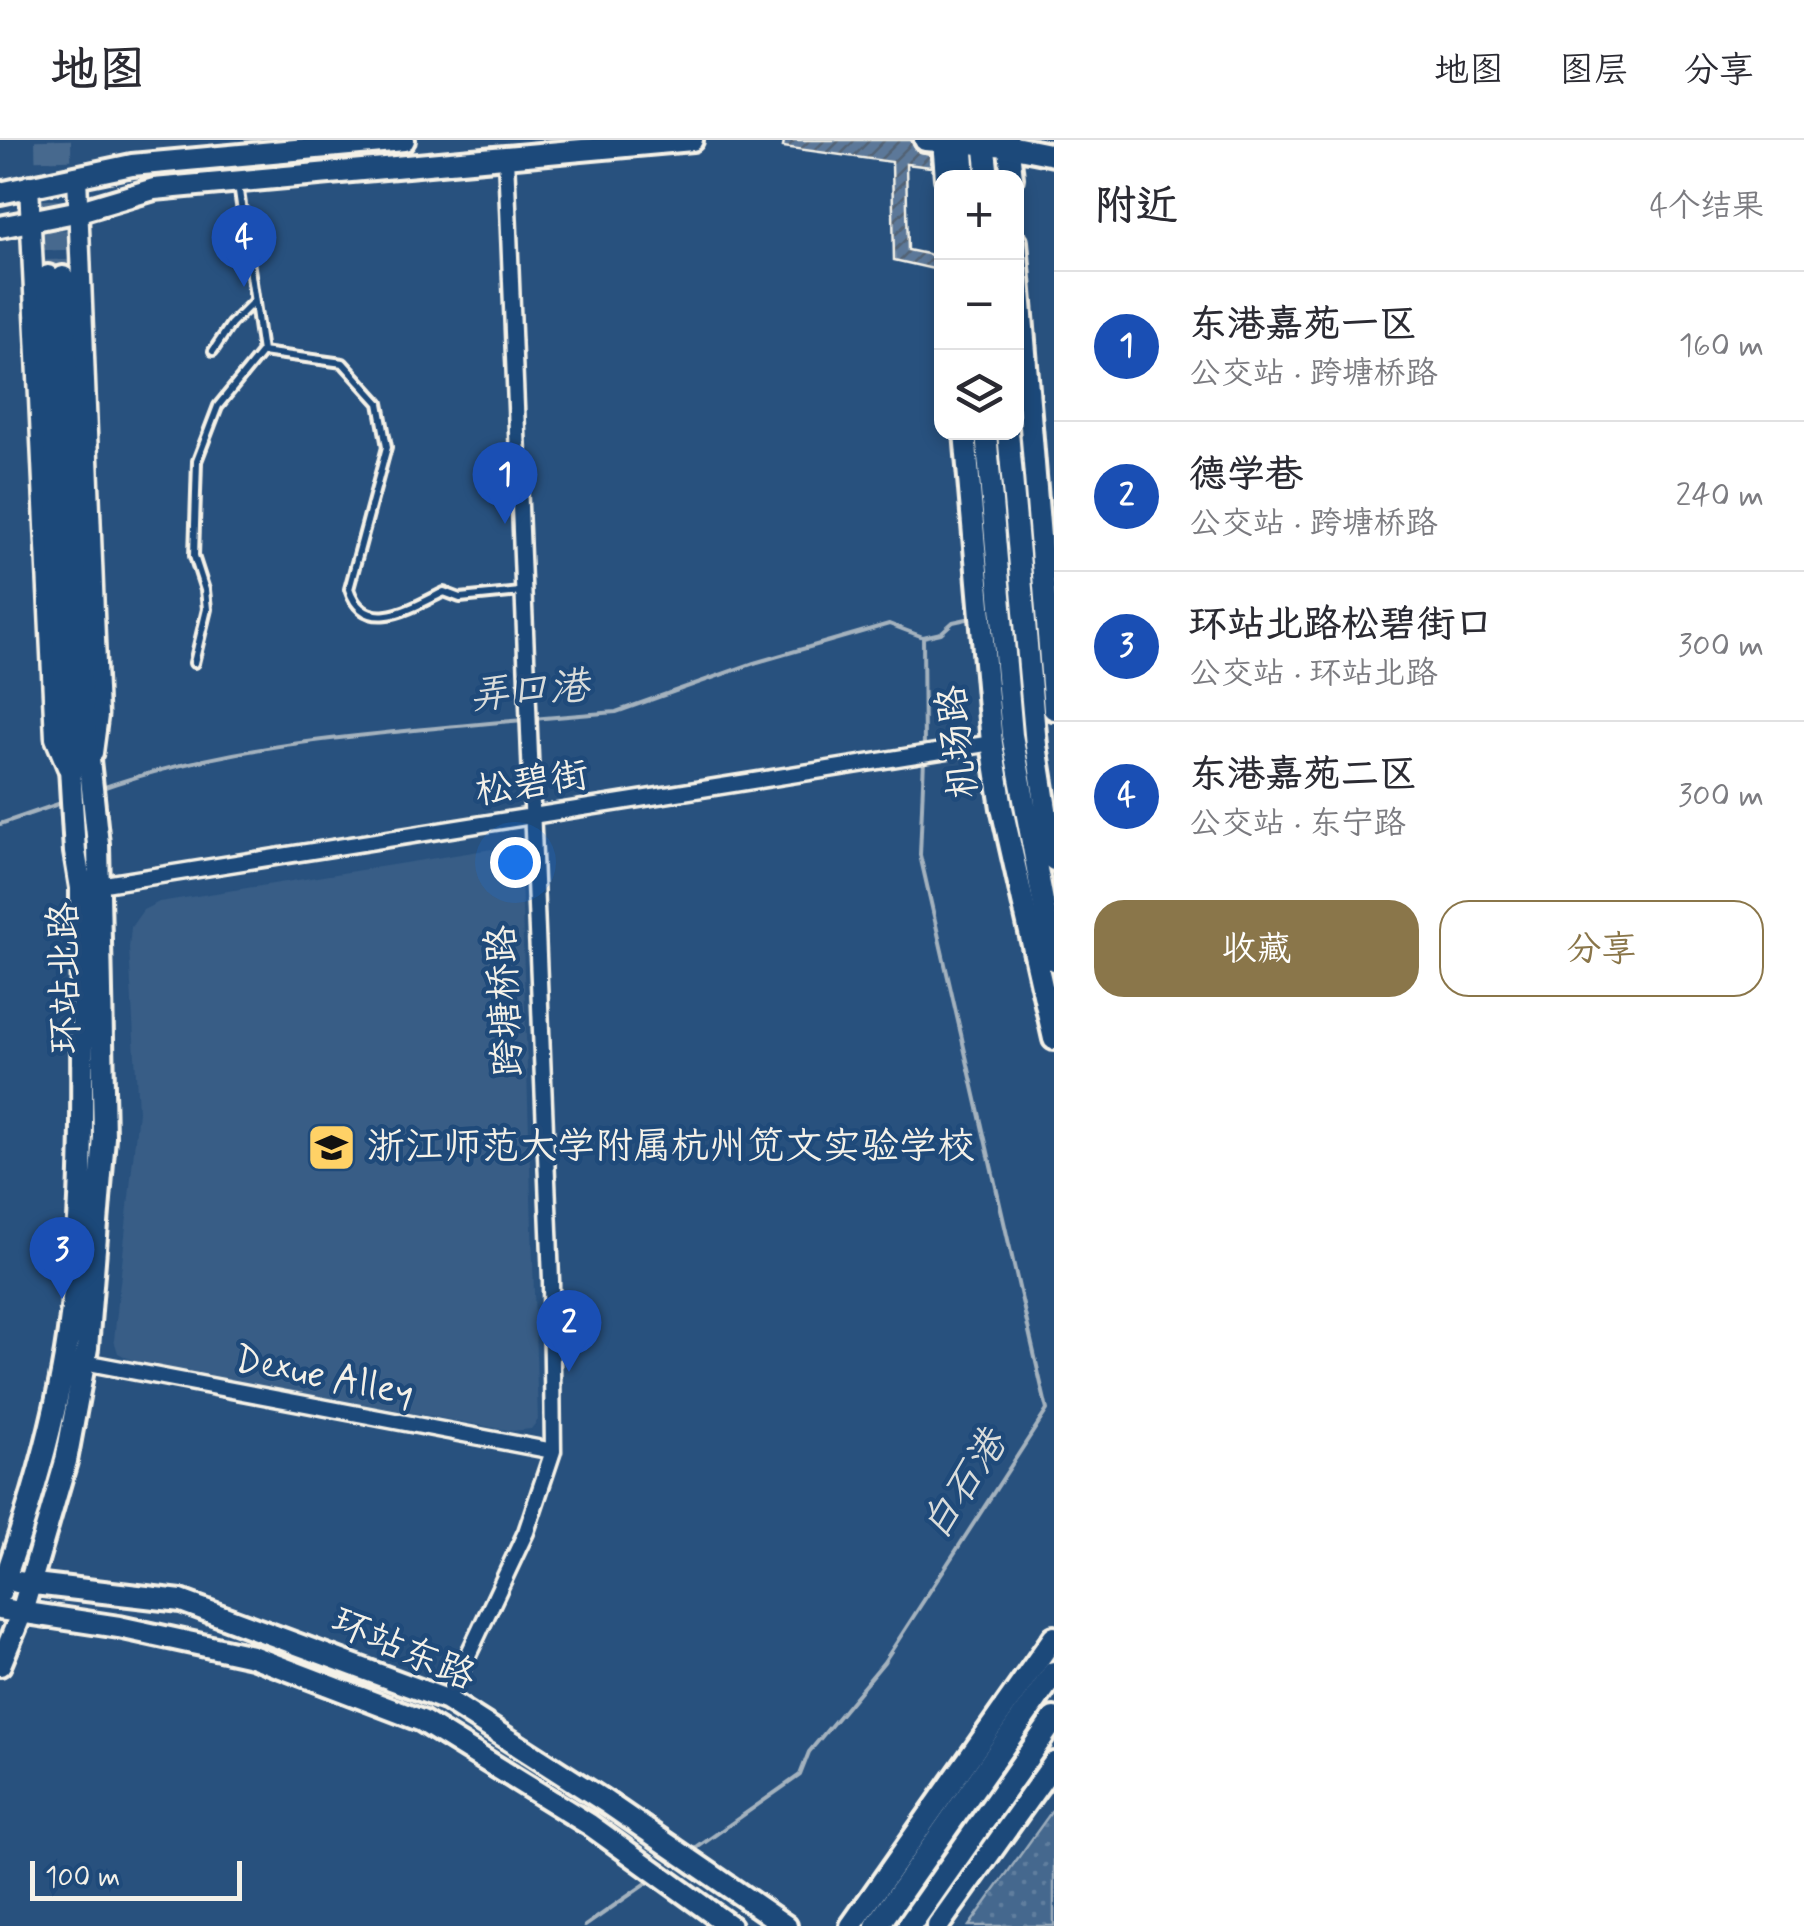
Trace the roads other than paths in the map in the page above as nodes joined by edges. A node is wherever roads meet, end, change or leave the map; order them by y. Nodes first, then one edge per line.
1 (404, 140) edge
2 (692, 140) edge
3 (925, 140) edge
4 (953, 141) edge
5 (985, 142) edge
6 (1009, 143) edge
7 (1054, 155) edge
8 (506, 157) junction
9 (948, 170) edge
10 (962, 170) edge
11 (987, 170) edge
12 (1011, 170) edge
13 (77, 176) junction
14 (238, 183) junction
15 (29, 185) junction
16 (0, 192) edge
17 (80, 211) junction
18 (29, 220) junction
19 (0, 228) edge
20 (1017, 260) edge
21 (255, 300) junction
22 (1020, 350) edge
23 (214, 351) dead end
24 (262, 352) junction
25 (1024, 414) edge
26 (965, 440) edge
27 (987, 440) edge
28 (1009, 440) edge
29 (523, 592) junction
30 (1016, 649) junction
31 (194, 663) dead end
32 (1044, 708) edge
33 (992, 743) junction
34 (92, 764) junction
35 (71, 774) junction
36 (530, 818) junction
37 (1054, 860) edge
38 (90, 887) junction
39 (1054, 960) edge
40 (1054, 1039) edge
41 (84, 1362) junction
42 (553, 1451) junction
43 (31, 1582) junction
44 (1, 1586) edge
45 (0, 1609) edge
46 (22, 1612) junction
47 (1054, 1637) edge
48 (0, 1666) edge
49 (1054, 1673) edge
50 (447, 1700) junction
51 (1054, 1720) edge
52 (1054, 1763) edge
53 (730, 1926) edge
54 (786, 1926) edge
55 (851, 1926) edge
56 (877, 1926) edge
57 (909, 1926) edge
58 (938, 1926) edge

1 - 13 main road
2 - 8 main road
3 - 4 main road
4 - 5 main road
4 - 9 main road
4 - 10 main road
5 - 6 main road
5 - 11 main road
6 - 7 main road
6 - 12 main road
8 - 14 main road
8 - 29 street, 跨塘桥路
13 - 15 main road
13 - 17 street
14 - 17 main road
14 - 21 lane
15 - 16 main road
15 - 18 street
17 - 18 main road
17 - 34 street
18 - 19 main road
18 - 35 street
20 - 22 main road, 机场路
21 - 23 lane
21 - 24 lane
24 - 29 lane
24 - 31 lane
25 - 32 main road, 机场路
26 - 33 main road, 机场路
27 - 30 main road
28 - 30 main road, 机场路
29 - 36 street, 跨塘桥路
30 - 32 main road, 机场路
30 - 39 main road
32 - 37 main road, 机场路
33 - 36 street, 松碧街
33 - 40 main road, 机场路
34 - 35 main road, 环站北路
34 - 38 main road, 环站北路
35 - 38 main road, 环站北路
36 - 38 street, 松碧街
36 - 42 street, 跨塘桥路
38 - 41 main road, 环站北路
38 - 44 main road, 环站北路
41 - 42 street, Dexue Alley
41 - 43 main road, 环站北路
42 - 50 street, 跨塘桥路
43 - 44 main road, 环站东路
43 - 46 main road, 环站北路
43 - 50 main road, 环站东路
45 - 46 main road, 环站东路
46 - 48 main road, 环站北路
46 - 53 main road, 环站东路
47 - 55 main road
49 - 56 highway
50 - 54 main road, 环站东路
51 - 57 highway
52 - 58 main road

